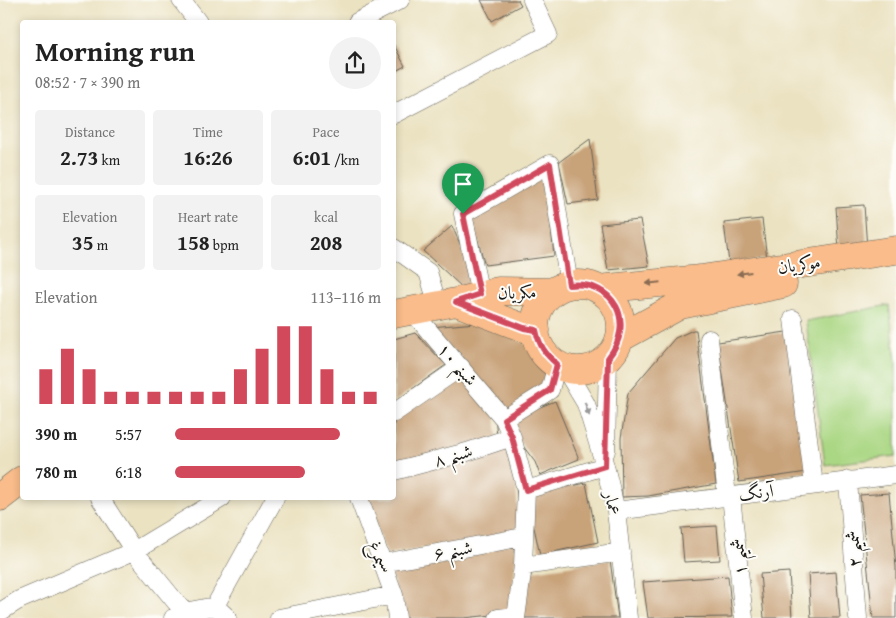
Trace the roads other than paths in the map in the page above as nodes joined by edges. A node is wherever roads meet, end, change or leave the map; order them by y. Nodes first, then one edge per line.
1 (181, 0) edge
2 (400, 0) edge
3 (532, 0) edge
4 (196, 20) edge
5 (361, 20) edge
6 (396, 113) edge
7 (396, 249) edge
8 (896, 250) edge
9 (896, 268) edge
10 (561, 289) junction
11 (598, 289) junction
12 (458, 301) junction
13 (402, 312) edge
14 (793, 319) dead end
15 (536, 330) junction
16 (710, 339) dead end
17 (614, 348) junction
18 (560, 365) junction
19 (461, 367) junction
20 (396, 412) edge
21 (504, 419) junction
22 (512, 437) junction
23 (605, 466) junction
24 (396, 470) edge
25 (896, 475) edge
26 (848, 480) junction
27 (20, 482) edge
28 (814, 485) junction
29 (526, 490) junction
30 (729, 496) junction
31 (0, 497) edge
32 (101, 500) edge
33 (219, 500) edge
34 (274, 500) edge
35 (359, 500) edge
36 (616, 511) junction
37 (523, 537) junction
38 (134, 551) junction
39 (621, 552) junction
40 (383, 562) junction
41 (523, 566) junction
42 (394, 595) junction
43 (215, 606) junction
44 (0, 612) edge
45 (178, 615) edge
46 (516, 617) edge
47 (228, 618) edge
48 (279, 618) edge
49 (397, 618) edge
50 (498, 618) edge
51 (628, 618) edge
52 (744, 618) edge
53 (858, 618) edge

1 - 4 street
2 - 5 street
3 - 6 street
7 - 12 street
8 -> 11 main road, موکریان
9 - 17 main road
10 - 11 main road
10 - 12 main road, مکریان
10 - 12 street
10 - 15 main road
11 - 17 main road
12 - 13 main road, مکریان
12 - 15 main road
13 - 19 street, شبنم ۱۰
14 - 28 street
15 - 18 main road
16 - 30 street, شمیم ۱
17 - 18 main road
17 - 23 street
18 - 21 street
18 -> 23 street, عمار
19 - 20 street
19 - 21 street, شبنم ۱۰
21 - 22 street, شبنم ۱۰
22 - 24 street, شبنم ۸
22 - 29 street, شبنم ۱۰
23 - 29 street
23 - 36 street, عمار
25 - 26 street, آرنگ
26 - 28 street, آرنگ
26 - 53 street, شمیم ۲
27 - 31 main road
28 - 30 street, آرنگ
29 - 37 street, شبنم ۱۰
30 - 36 street, آرنگ
30 - 52 street, شمیم ۱
32 - 38 street
33 - 38 street
34 - 43 street
35 - 40 street, سیمرغ
36 - 39 street, عمار
37 - 40 street, شبنم ۶
37 - 41 street, شبنم ۱۰
38 - 44 street
38 - 45 street
39 - 41 street
39 - 51 street, عمار
40 - 42 street, سیمرغ
41 - 46 street, شبنم ۱۰
42 - 48 street
42 - 49 street, سیمرغ
43 - 45 street
43 - 47 street
46 - 50 street

